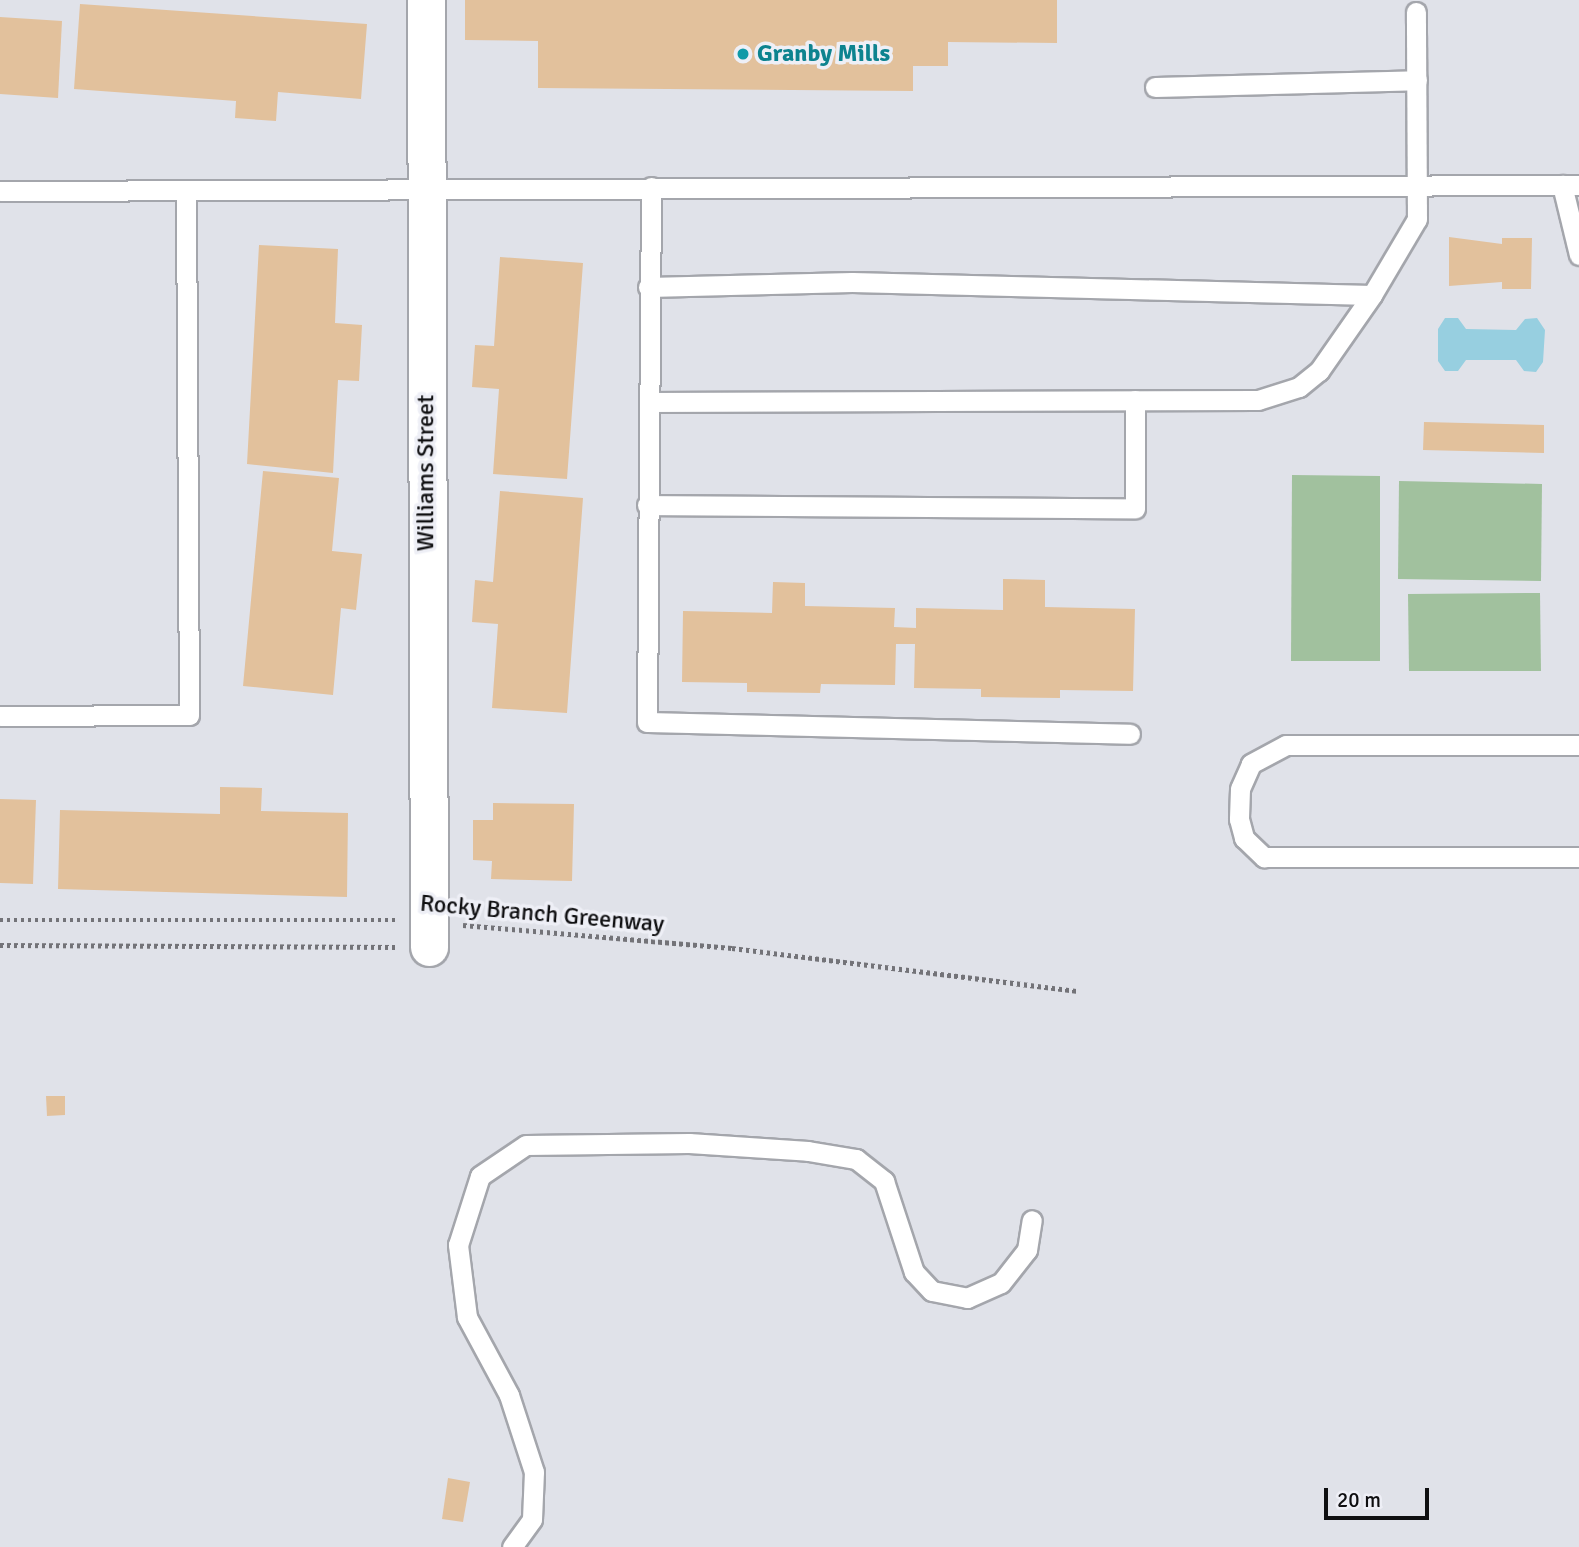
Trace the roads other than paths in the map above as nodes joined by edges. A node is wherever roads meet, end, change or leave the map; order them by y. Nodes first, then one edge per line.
1 (426, 0) edge
2 (1416, 12) dead end
3 (1417, 80) junction
4 (1156, 87) dead end
5 (1570, 185) edge
6 (1418, 186) junction
7 (651, 187) junction
8 (426, 188) junction
9 (0, 191) edge
10 (186, 191) junction
11 (1579, 255) edge
12 (648, 287) junction
13 (1373, 295) junction
14 (1135, 400) junction
15 (649, 402) junction
16 (647, 505) junction
17 (0, 716) edge
18 (1130, 734) dead end
19 (1579, 745) edge
20 (1579, 857) edge
21 (429, 935) road end
22 (1032, 1220) dead end
23 (512, 1547) edge

1 - 8 street, Williams Street
2 - 3 lane
3 - 4 lane
3 - 6 lane
5 - 6 lane
5 - 11 lane
6 - 7 lane
6 - 13 lane
7 - 8 lane
7 - 12 lane
8 - 10 lane
8 - 21 street, Williams Street
9 - 10 lane
10 - 17 lane
12 - 13 lane
12 - 15 lane
13 - 14 lane
14 - 15 lane
14 - 16 lane
15 - 16 lane
16 - 18 lane
19 - 20 lane
22 - 23 lane

